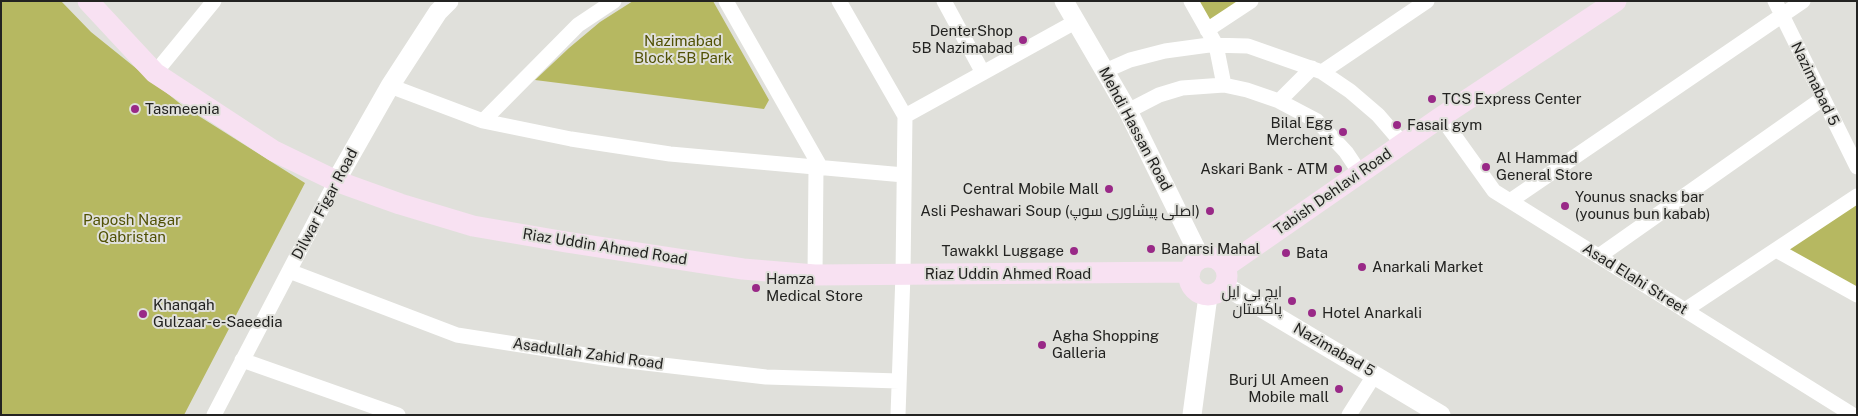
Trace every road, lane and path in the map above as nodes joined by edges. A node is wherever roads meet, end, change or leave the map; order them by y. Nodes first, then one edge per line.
1 (88, 1) edge
2 (214, 1) edge
3 (449, 1) edge
4 (614, 1) edge
5 (726, 1) edge
6 (839, 1) edge
7 (944, 1) edge
8 (1064, 1) edge
9 (1191, 1) edge
10 (1251, 1) edge
11 (1427, 1) edge
12 (1616, 1) edge
13 (1803, 1) edge
14 (1778, 8) edge
15 (1075, 22) junction
16 (1208, 30) junction
17 (1216, 45) junction
18 (1317, 70) junction
19 (1105, 71) junction
20 (155, 73) junction
21 (983, 73) junction
22 (1224, 85) junction
23 (390, 86) junction
24 (1822, 99) junction
25 (1279, 101) junction
26 (1128, 111) junction
27 (905, 116) junction
28 (1441, 118) junction
29 (482, 121) junction
30 (1403, 144) junction
31 (1857, 167) edge
32 (818, 168) junction
33 (1360, 173) junction
34 (904, 175) junction
35 (336, 181) junction
36 (1857, 196) edge
37 (1510, 201) junction
38 (1776, 250) junction
39 (1599, 256) junction
40 (1195, 266) junction
41 (289, 271) junction
42 (903, 274) junction
43 (815, 275) junction
44 (1219, 283) junction
45 (1857, 295) edge
46 (1685, 310) junction
47 (242, 360) junction
48 (1374, 374) junction
49 (899, 381) junction
50 (214, 415) edge
51 (398, 415) edge
52 (898, 415) edge
53 (1192, 415) edge
54 (1350, 415) edge
55 (1442, 415) edge
56 (1853, 415) edge

1 - 20 main road, Riaz Uddin Ahmed Road
2 - 20 street
3 - 23 street, Dilwar Figar Road
4 - 29 street
5 - 32 street
6 - 27 street
7 - 21 street
8 - 15 street, Mehdi Hassan Road
9 - 16 street
10 - 16 street
11 - 18 street
12 - 28 main road, Tabish Dehlavi Road
13 - 14 street
14 - 24 street, Nazimabad 5
14 - 37 street
15 - 19 street, Mehdi Hassan Road
15 - 21 street
16 - 17 street
17 - 18 street
17 - 19 street
17 - 22 street
18 - 25 street
18 - 30 street
19 - 26 street, Mehdi Hassan Road
20 - 35 main road, Riaz Uddin Ahmed Road
21 - 27 street
22 - 25 street
22 - 26 street
23 - 29 street
23 - 35 street, Dilwar Figar Road
24 - 31 street, Nazimabad 5
24 - 39 street
25 - 33 street
26 - 40 street, Mehdi Hassan Road
27 - 34 street
28 - 30 main road, Tabish Dehlavi Road
28 - 37 street, Asad Elahi Street
29 - 32 street
30 - 33 main road, Tabish Dehlavi Road
32 - 34 street
32 - 43 street
33 - 44 main road, Tabish Dehlavi Road
34 - 42 street
35 - 41 street, Dilwar Figar Road
35 - 43 main road, Riaz Uddin Ahmed Road
36 - 38 street
37 - 39 street, Asad Elahi Street
38 - 45 street
38 - 46 street
39 - 46 street, Asad Elahi Street
40 - 42 main road, Riaz Uddin Ahmed Road
40 - 44 main road
40 - 44 main road
41 - 47 street, Dilwar Figar Road
41 - 49 street, Asadullah Zahid Road
42 - 43 main road, Riaz Uddin Ahmed Road
42 - 49 street
44 - 48 street, Nazimabad 5
44 - 53 street
46 - 56 street, Asad Elahi Street
47 - 50 street, Dilwar Figar Road
47 - 51 street
48 - 54 street
48 - 55 street, Nazimabad 5
49 - 52 street

